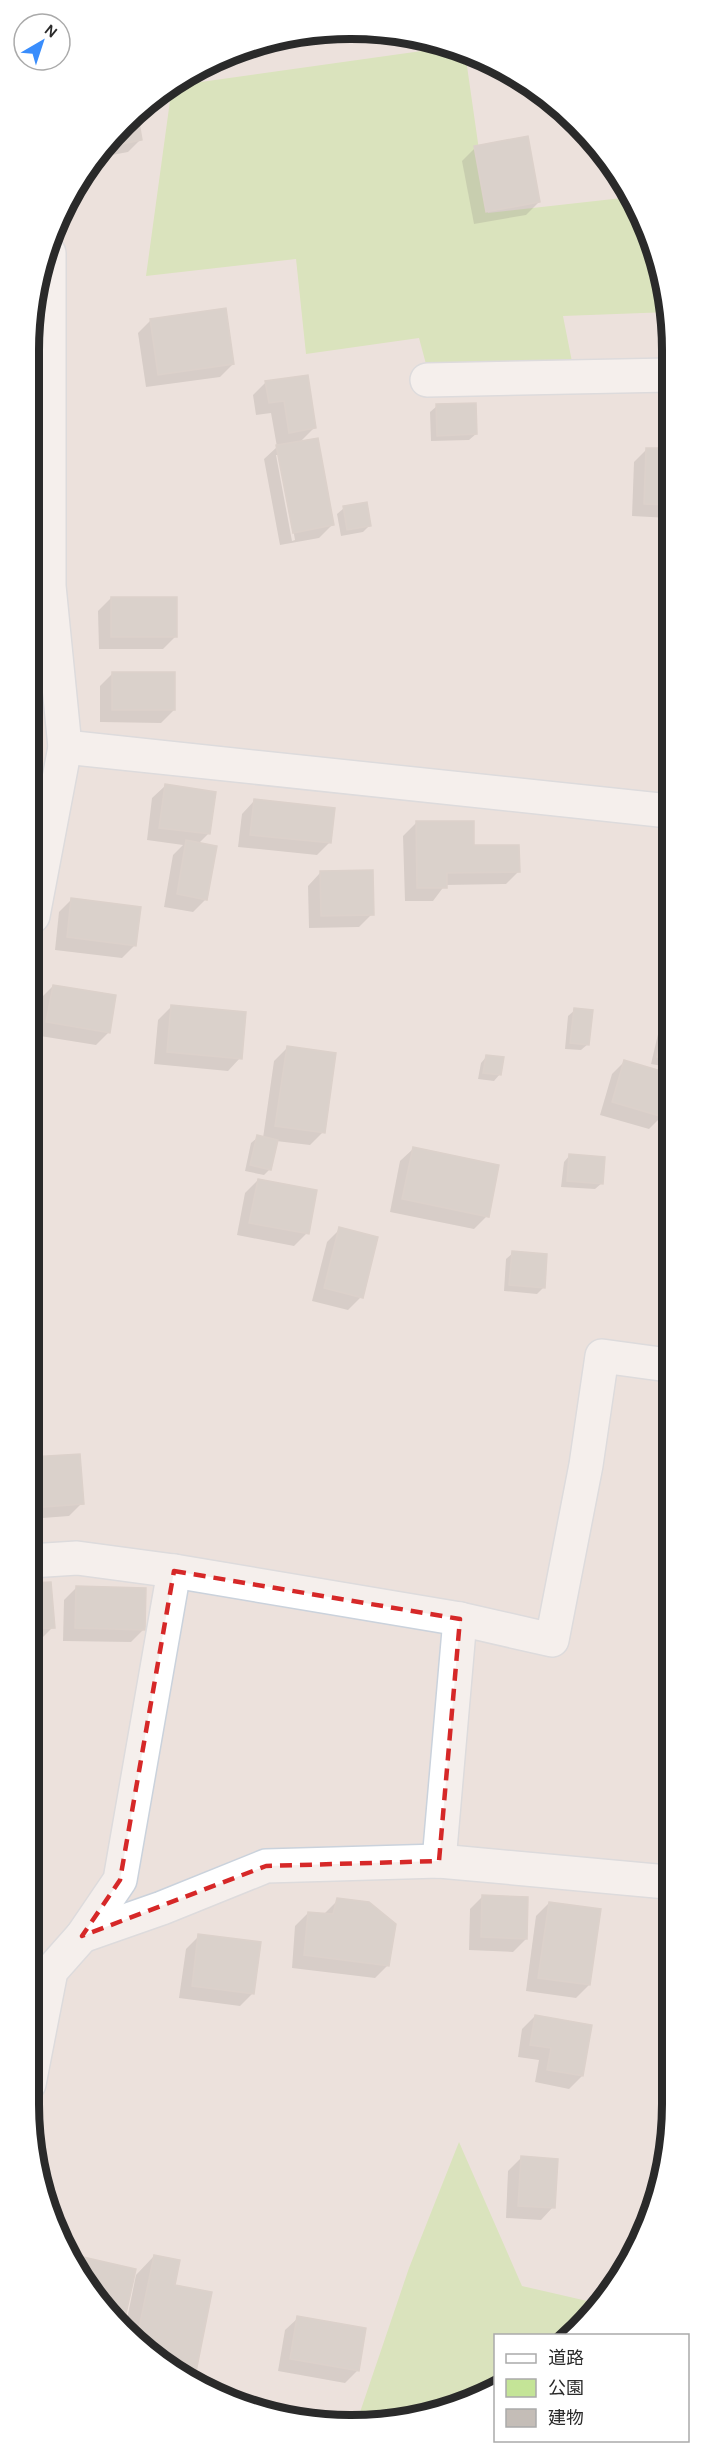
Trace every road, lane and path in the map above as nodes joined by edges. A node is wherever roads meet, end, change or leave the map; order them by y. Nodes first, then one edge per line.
1 (49, 274) edge
2 (662, 375) edge
3 (427, 380) dead end
4 (64, 747) junction
5 (662, 810) edge
6 (39, 883) edge
7 (662, 1364) edge
8 (39, 1560) edge
9 (174, 1571) junction
10 (460, 1619) junction
11 (439, 1861) junction
12 (662, 1882) edge
13 (82, 1936) junction
14 (39, 2030) edge

1 - 4 street
2 - 3 street
4 - 5 street
4 - 6 street
7 - 10 street
8 - 9 street
9 - 10 street
9 - 13 street
10 - 11 street
11 - 12 street
11 - 13 street
13 - 14 street

